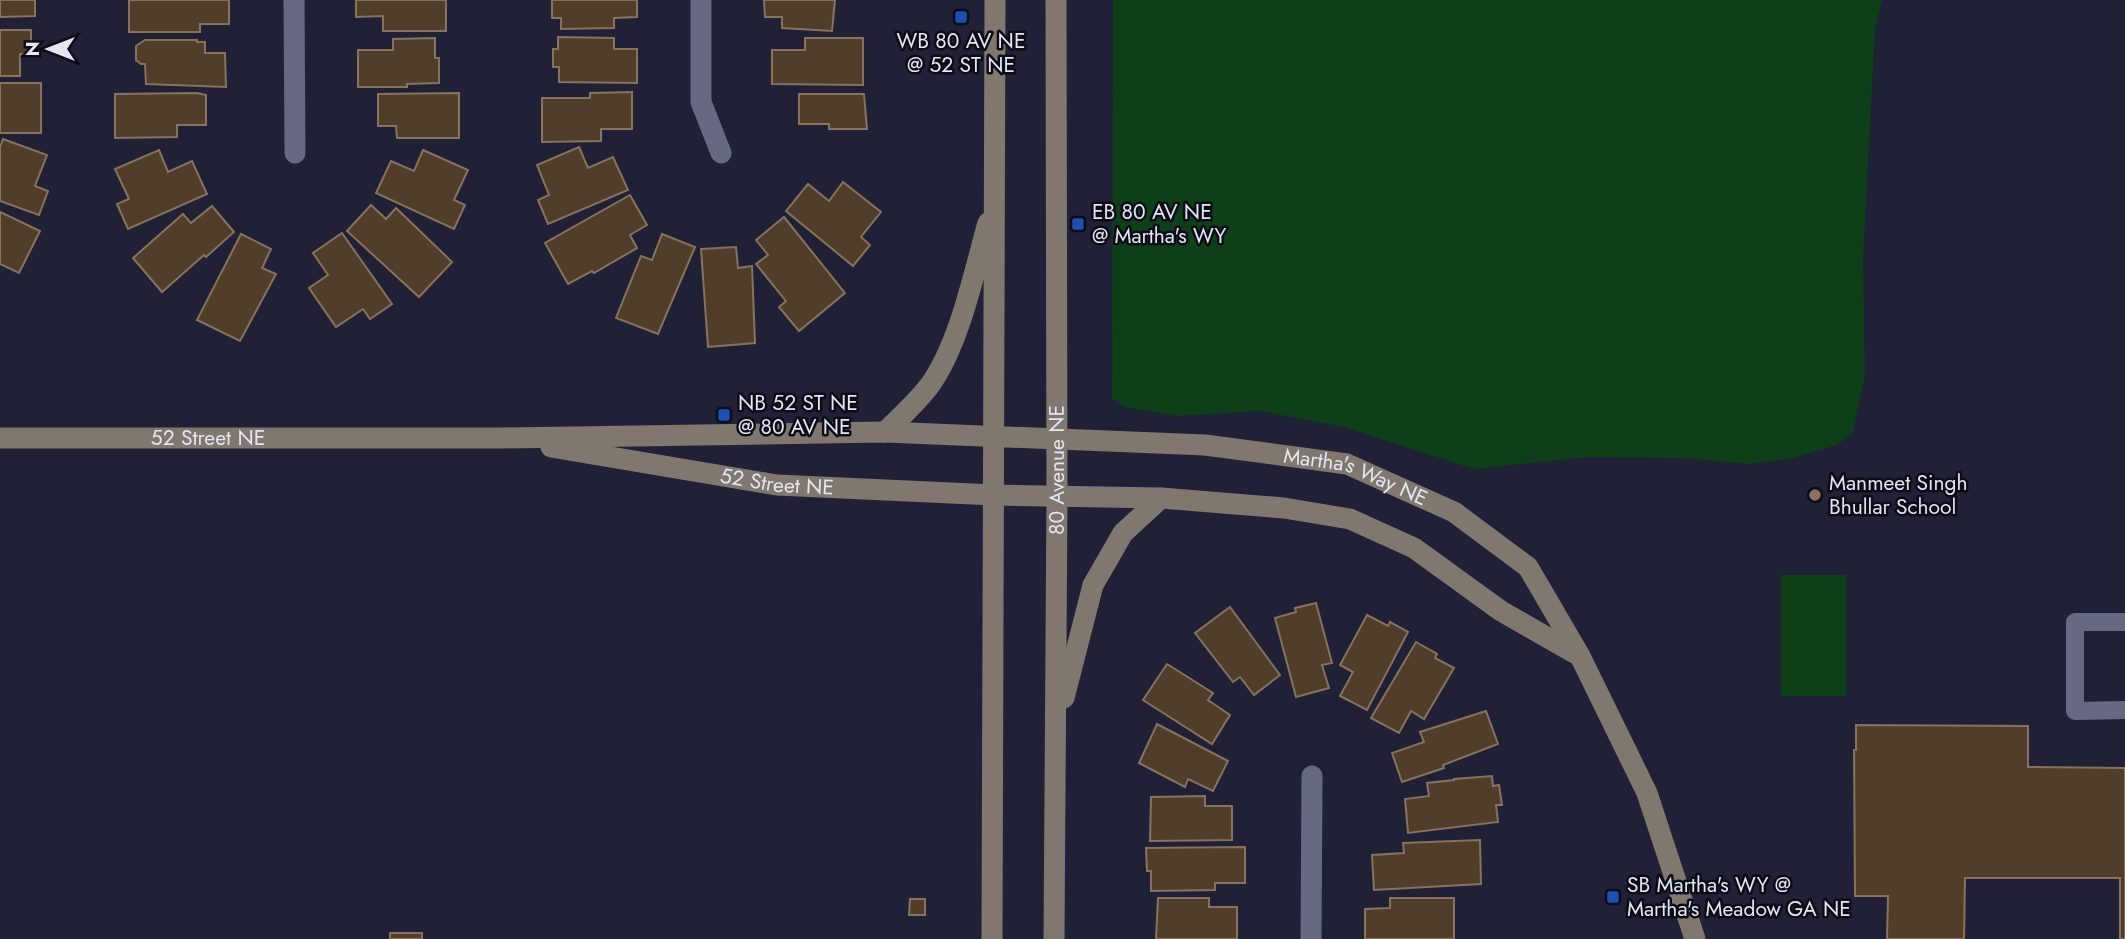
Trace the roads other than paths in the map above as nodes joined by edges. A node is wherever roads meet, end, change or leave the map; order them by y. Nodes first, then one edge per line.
1 (294, 0) edge
2 (701, 0) edge
3 (995, 0) edge
4 (1056, 0) edge
5 (721, 152) dead end
6 (295, 153) dead end
7 (995, 201) junction
8 (885, 432) junction
9 (994, 437) junction
10 (501, 438) junction
11 (0, 439) edge
12 (1057, 439) junction
13 (994, 495) junction
14 (1057, 496) junction
15 (1161, 498) junction
16 (2125, 622) edge
17 (1580, 656) junction
18 (2125, 710) edge
19 (1055, 737) junction
20 (1312, 776) dead end
21 (992, 939) edge
22 (1054, 939) edge
23 (1311, 939) edge
24 (1695, 939) edge

1 - 6 street
2 - 5 street
3 - 7 street
4 - 12 street, 80 Avenue NE
7 - 8 street
7 - 9 street
8 - 9 street, 52 Street NE
8 - 10 street, 52 Street NE
9 - 12 street, 52 Street NE
9 - 13 street
10 - 11 street, 52 Street NE
10 - 13 street, 52 Street NE
12 - 14 street, 80 Avenue NE
12 - 17 street, Martha's Way NE
13 - 14 street, 52 Street NE
13 - 21 street
14 - 15 street, Martha's Way NE
14 - 19 street, 80 Avenue NE
15 - 17 street, Martha's Way NE
15 - 19 street
16 - 18 lane
17 - 24 street, Martha's Way NE
19 - 22 street, 80 Avenue NE
20 - 23 street

